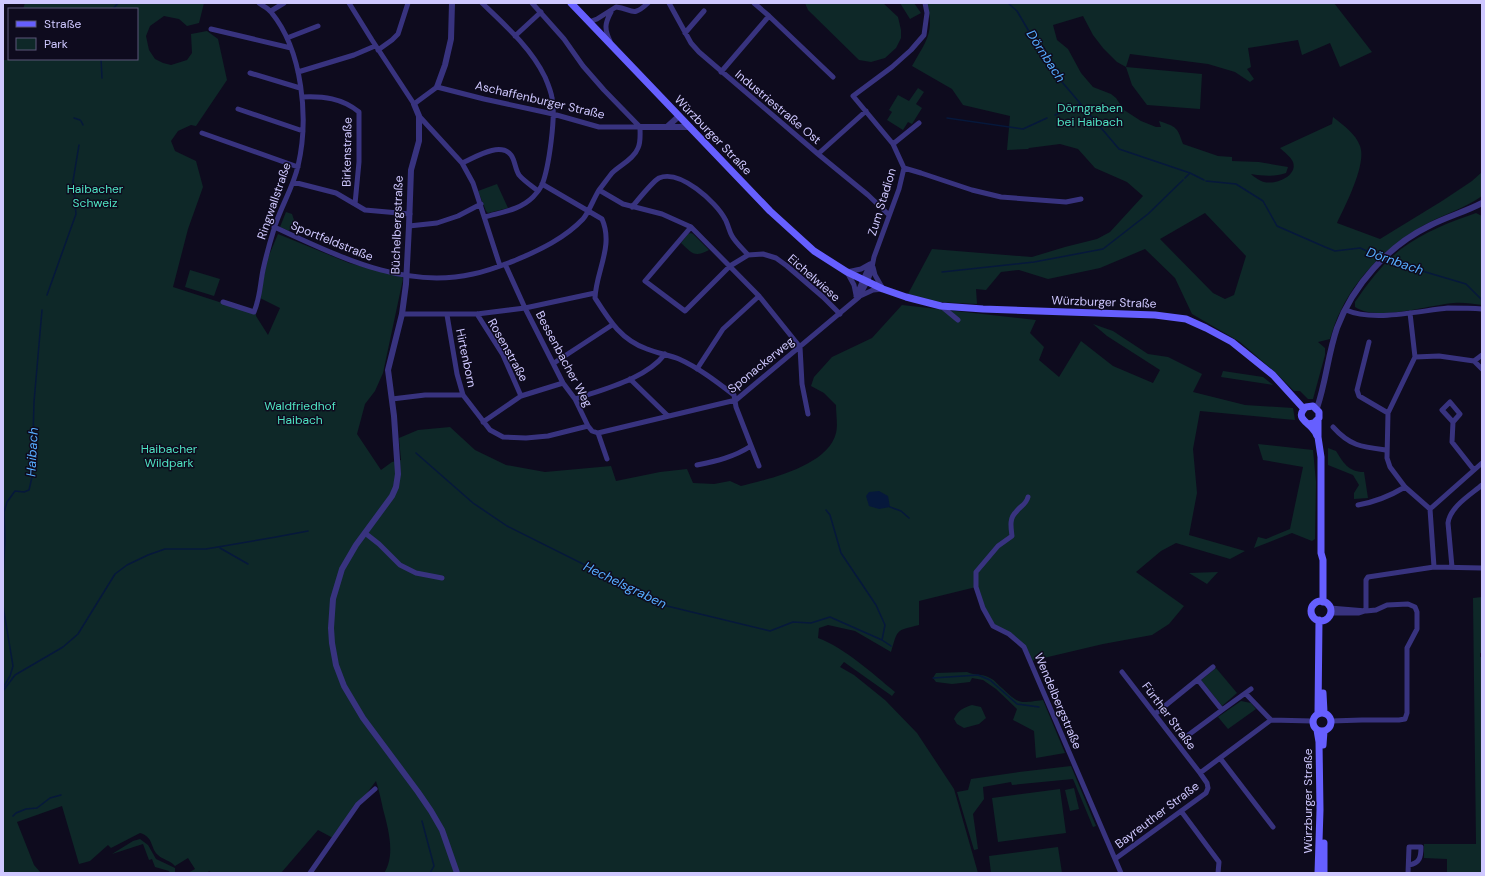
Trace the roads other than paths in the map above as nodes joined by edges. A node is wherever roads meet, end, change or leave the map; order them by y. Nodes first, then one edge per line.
1 (259, 3) edge
2 (284, 3) edge
3 (349, 3) edge
4 (408, 3) edge
5 (452, 3) edge
6 (482, 3) edge
7 (532, 3) edge
8 (571, 3) edge
9 (648, 3) edge
10 (669, 3) edge
11 (754, 3) edge
12 (924, 3) edge
13 (271, 11) junction
14 (611, 11) junction
15 (704, 11) dead end
16 (541, 12) junction
17 (769, 16) junction
18 (606, 21) junction
19 (589, 22) junction
20 (318, 26) dead end
21 (211, 29) dead end
22 (597, 29) junction
23 (685, 33) junction
24 (515, 36) junction
25 (287, 38) junction
26 (613, 46) junction
27 (291, 48) junction
28 (376, 48) junction
29 (298, 72) junction
30 (721, 72) junction
31 (250, 73) dead end
32 (833, 76) dead end
33 (437, 87) junction
34 (300, 88) junction
35 (302, 98) junction
36 (414, 104) junction
37 (238, 109) dead end
38 (866, 111) junction
39 (553, 114) junction
40 (419, 116) junction
41 (680, 116) junction
42 (919, 124) dead end
43 (668, 126) junction
44 (640, 127) junction
45 (690, 127) junction
46 (303, 132) junction
47 (202, 133) dead end
48 (893, 144) junction
49 (818, 154) junction
50 (462, 163) junction
51 (298, 167) junction
52 (904, 168) junction
53 (293, 182) junction
54 (542, 184) junction
55 (599, 190) junction
56 (538, 191) junction
57 (1081, 199) dead end
58 (1482, 202) edge
59 (355, 204) junction
60 (480, 204) junction
61 (632, 207) junction
62 (587, 210) junction
63 (410, 214) junction
64 (889, 215) junction
65 (485, 217) junction
66 (409, 226) junction
67 (691, 227) junction
68 (274, 228) junction
69 (748, 255) junction
70 (872, 262) junction
71 (502, 265) junction
72 (730, 266) junction
73 (847, 272) junction
74 (406, 276) junction
75 (865, 281) junction
76 (883, 289) junction
77 (595, 293) junction
78 (759, 296) junction
79 (858, 296) junction
80 (223, 302) dead end
81 (941, 306) junction
82 (525, 308) junction
83 (1482, 309) edge
84 (1346, 310) junction
85 (1410, 313) junction
86 (402, 314) junction
87 (477, 314) junction
88 (840, 314) junction
89 (447, 315) junction
90 (958, 320) dead end
91 (612, 325) junction
92 (1369, 342) dead end
93 (800, 347) junction
94 (665, 354) junction
95 (1482, 355) edge
96 (1415, 357) junction
97 (1474, 361) junction
98 (554, 363) junction
99 (697, 369) junction
100 (1482, 369) edge
101 (630, 379) junction
102 (563, 383) junction
103 (463, 395) junction
104 (521, 396) junction
105 (392, 399) junction
106 (575, 399) junction
107 (736, 400) junction
108 (1310, 407) junction
109 (1388, 413) junction
110 (808, 414) dead end
111 (668, 416) junction
112 (1318, 421) junction
113 (483, 422) junction
114 (1453, 422) dead end
115 (1308, 424) junction
116 (588, 426) junction
117 (1333, 427) dead end
118 (598, 433) junction
119 (1318, 437) junction
120 (751, 446) junction
121 (1386, 450) junction
122 (607, 459) dead end
123 (1482, 463) edge
124 (698, 465) dead end
125 (759, 466) dead end
126 (1474, 470) junction
127 (1482, 485) edge
128 (1405, 487) junction
129 (1028, 498) dead end
130 (1358, 505) dead end
131 (1430, 509) junction
132 (365, 533) junction
133 (1434, 567) junction
134 (1452, 567) junction
135 (1482, 568) edge
136 (442, 578) dead end
137 (1321, 602) junction
138 (1366, 610) junction
139 (1330, 611) junction
140 (1321, 620) junction
141 (1213, 667) dead end
142 (1122, 672) dead end
143 (1198, 680) junction
144 (1251, 689) dead end
145 (1246, 694) junction
146 (1222, 710) junction
147 (1321, 713) junction
148 (1155, 714) junction
149 (1271, 720) junction
150 (1312, 721) junction
151 (1331, 722) junction
152 (1320, 731) junction
153 (1187, 736) dead end
154 (1220, 758) junction
155 (1200, 773) junction
156 (375, 788) dead end
157 (1181, 811) junction
158 (1273, 827) dead end
159 (1116, 859) junction
160 (1409, 865) dead end
161 (310, 873) edge
162 (456, 873) edge
163 (1121, 873) edge
164 (1218, 873) edge
165 (1318, 873) edge
166 (1324, 873) edge
167 (1408, 873) edge

1 - 13 street, Ringwallstraße
2 - 13 street
3 - 28 street, Büchelbergstraße
4 - 28 street
5 - 33 street
6 - 24 street
7 - 16 street
8 - 19 main road, Würzburger Straße
9 - 14 street
10 - 23 street, Industriestraße Ost
11 - 17 street
12 - 38 street, Zum Stadion
13 - 25 street, Ringwallstraße
14 - 18 street
14 - 19 street
15 - 23 street
16 - 24 street
16 - 44 street
17 - 30 street
17 - 32 street
18 - 22 street
18 - 26 street
19 - 22 main road, Würzburger Straße
20 - 25 street
21 - 27 street
22 - 26 main road, Würzburger Straße
23 - 30 street, Industriestraße Ost
24 - 39 street
25 - 27 street, Ringwallstraße
26 - 41 main road, Würzburger Straße
27 - 29 street, Ringwallstraße
28 - 29 street
28 - 36 street, Büchelbergstraße
29 - 34 street, Ringwallstraße
30 - 49 street, Industriestraße Ost
31 - 34 street
33 - 36 street
33 - 39 street, Aschaffenburger Straße
34 - 35 street, Ringwallstraße
35 - 46 street, Ringwallstraße
35 - 59 street, Birkenstraße
36 - 40 street, Büchelbergstraße
37 - 46 street
38 - 48 street, Zum Stadion
38 - 49 street
39 - 44 street, Aschaffenburger Straße
39 - 54 street
40 - 50 street, Bessenbacher Weg
40 - 63 street, Büchelbergstraße
41 - 43 street
41 - 45 main road, Würzburger Straße
42 - 48 street
43 - 44 street, Aschaffenburger Straße
43 - 45 street, Aschaffenburger Straße
44 - 55 street, Sportfeldstraße
45 - 73 main road, Würzburger Straße
46 - 51 street, Ringwallstraße
47 - 51 street
48 - 52 street, Zum Stadion
49 - 64 street, Industriestraße Ost
50 - 56 street
50 - 60 street, Bessenbacher Weg
51 - 53 street, Ringwallstraße
52 - 57 street
52 - 64 street, Zum Stadion
53 - 59 street
53 - 68 street, Ringwallstraße
54 - 56 street
54 - 62 street
55 - 61 street
55 - 62 street, Sportfeldstraße
56 - 65 street
58 - 84 street
59 - 63 street
60 - 65 street, Bessenbacher Weg
60 - 66 street
61 - 67 street
61 - 69 street
62 - 71 street, Sportfeldstraße
62 - 77 street
63 - 66 street, Büchelbergstraße
64 - 70 street, Zum Stadion
65 - 71 street, Bessenbacher Weg
66 - 74 street, Büchelbergstraße
67 - 72 street
67 - 72 street
68 - 74 street, Sportfeldstraße
68 - 80 street, Ringwallstraße
69 - 72 street
69 - 88 street, Eichelwiese
70 - 73 street
70 - 75 street, Zum Stadion
70 - 76 street
71 - 74 street, Sportfeldstraße
71 - 82 street, Bessenbacher Weg
72 - 78 street
73 - 75 main road, Würzburger Straße
73 - 79 street
74 - 86 street, Büchelbergstraße
75 - 76 main road, Würzburger Straße
75 - 79 street, Sponackerweg
76 - 79 street
76 - 81 main road, Würzburger Straße
77 - 82 street
77 - 91 street
78 - 93 street
78 - 99 street
79 - 88 street, Sponackerweg
81 - 90 street
81 - 108 main road, Würzburger Straße
82 - 87 street
82 - 98 street, Bessenbacher Weg
83 - 85 street
84 - 85 street
84 - 108 street
85 - 96 street
86 - 89 street
86 - 105 street, Büchelbergstraße
87 - 89 street
87 - 104 street, Rosenstraße
88 - 93 street, Sponackerweg
89 - 103 street, Hirtenborn
91 - 94 street
91 - 98 street
92 - 109 street
93 - 107 street, Sponackerweg
93 - 110 street
94 - 99 street
94 - 101 street
95 - 97 street
96 - 97 street
96 - 109 street
97 - 100 street
98 - 102 street, Bessenbacher Weg
99 - 107 street
101 - 106 street
101 - 111 street
102 - 104 street
102 - 106 street, Bessenbacher Weg
103 - 105 street
103 - 113 street, Hirtenborn
104 - 113 street
105 - 132 street, Büchelbergstraße
106 - 116 street, Bessenbacher Weg
107 - 111 street, Sponackerweg
107 - 120 street
108 - 112 main road
108 - 115 main road
109 - 121 street
111 - 118 street, Sponackerweg
112 - 115 main road
112 - 119 main road
113 - 116 street, Hirtenborn
114 - 126 street
115 - 119 main road
116 - 118 street, Bessenbacher Weg
117 - 121 street
118 - 122 street
119 - 137 main road
120 - 124 street
120 - 125 street
121 - 128 street
123 - 126 street
126 - 131 street
127 - 134 street
128 - 130 street
128 - 131 street
129 - 159 street, Wendelbergstraße
131 - 133 street
132 - 136 street
132 - 162 street, Büchelbergstraße
133 - 134 street
133 - 138 street
134 - 135 street
137 - 139 main road
137 - 140 main road
138 - 139 street
138 - 151 street
139 - 140 main road
140 - 147 main road
141 - 143 street
142 - 148 street, Fürther Straße
143 - 146 street
143 - 148 street
144 - 145 street
145 - 146 street
145 - 149 street
146 - 153 street
147 - 150 main road
147 - 151 main road
148 - 155 street, Fürther Straße
149 - 150 street
149 - 154 street, Bayreuther Straße
150 - 152 main road
151 - 152 main road
152 - 165 main road, Würzburger Straße
152 - 166 main road, Würzburger Straße
154 - 155 street, Bayreuther Straße
154 - 158 street
155 - 157 street, Bayreuther Straße
156 - 161 street
157 - 159 street, Bayreuther Straße
157 - 164 street
159 - 163 street, Wendelbergstraße
160 - 167 street

